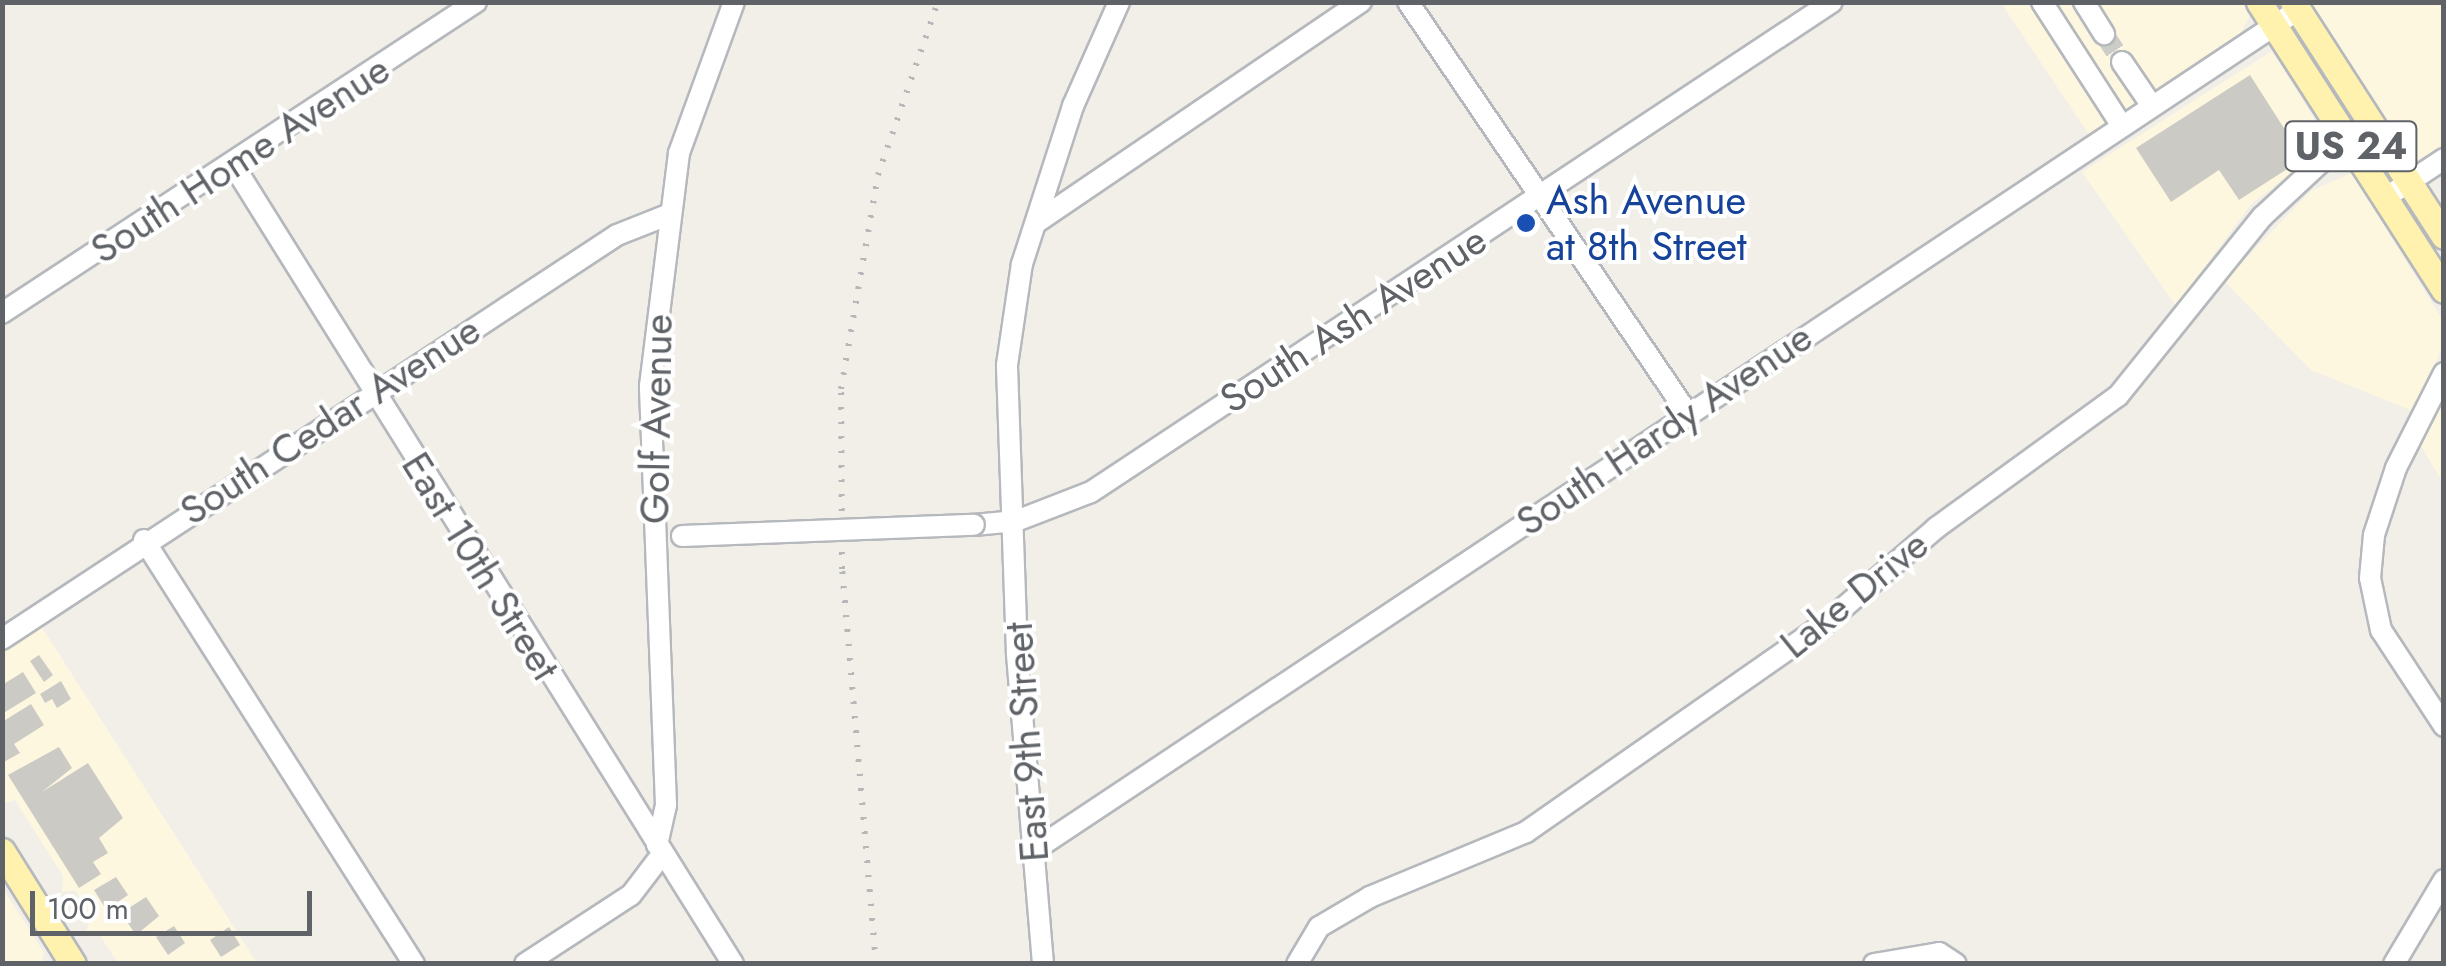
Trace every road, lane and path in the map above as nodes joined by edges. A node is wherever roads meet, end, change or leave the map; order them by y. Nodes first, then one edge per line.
1 (476, 2) edge
2 (734, 2) edge
3 (1119, 2) edge
4 (1361, 2) edge
5 (1408, 2) edge
6 (1832, 2) edge
7 (2042, 2) edge
8 (2259, 2) edge
9 (2085, 4) edge
10 (2296, 6) edge
11 (2056, 24) junction
12 (2274, 26) junction
13 (2104, 34) tunnel mouth
14 (2122, 62) tunnel mouth
15 (2347, 86) junction
16 (2323, 102) junction
17 (2152, 106) junction
18 (2122, 126) junction
19 (2346, 138) junction
20 (2444, 160) edge
21 (234, 166) junction
22 (2409, 182) junction
23 (1540, 196) junction
24 (2384, 198) junction
25 (666, 216) junction
26 (1037, 222) junction
27 (2444, 236) edge
28 (2444, 290) edge
29 (2, 313) edge
30 (2444, 373) edge
31 (370, 392) junction
32 (1687, 413) junction
33 (1016, 521) junction
34 (654, 538) junction
35 (144, 540) junction
36 (2, 639) edge
37 (2444, 726) edge
38 (660, 849) junction
39 (2, 851) edge
40 (1032, 851) junction
41 (2444, 880) edge
42 (73, 963) edge
43 (414, 964) edge
44 (525, 964) edge
45 (733, 964) edge
46 (1043, 964) edge
47 (1297, 964) edge
48 (1874, 964) edge
49 (1956, 964) edge
50 (2394, 964) edge

1 - 21 street, South Home Avenue
2 - 25 street, Golf Avenue
3 - 26 street
4 - 26 street
5 - 23 street
6 - 23 street, South Ash Avenue
7 - 11 street
8 - 12 main road, US 24
9 - 11 street
9 - 13 street
10 - 12 street, South Hardy Avenue
10 - 15 main road, US 24
11 - 18 street
12 - 16 main road, US 24
12 - 17 street, South Hardy Avenue
14 - 17 street
15 - 16 main road
15 - 22 main road, US 24
16 - 19 main road, US 24
17 - 18 street, South Hardy Avenue
18 - 32 street, South Hardy Avenue
19 - 24 main road, US 24
19 - 47 street, Lake Drive
20 - 22 street
21 - 29 street, South Home Avenue
21 - 31 street, East 10th Street
22 - 24 street
22 - 27 main road, US 24
23 - 32 street
23 - 33 street, South Ash Avenue
24 - 28 main road, US 24
25 - 31 street, South Cedar Avenue
25 - 34 street, Golf Avenue
26 - 33 street
30 - 37 street
31 - 35 street, South Cedar Avenue
31 - 38 street, East 10th Street
32 - 40 street, South Hardy Avenue
33 - 34 street, bridge
33 - 40 street, East 9th Street
34 - 38 street, Golf Avenue
35 - 36 street, South Cedar Avenue
35 - 43 street
38 - 44 street
38 - 45 street, East 10th Street
39 - 42 main road
40 - 46 street, East 9th Street
41 - 50 street
48 - 49 street

